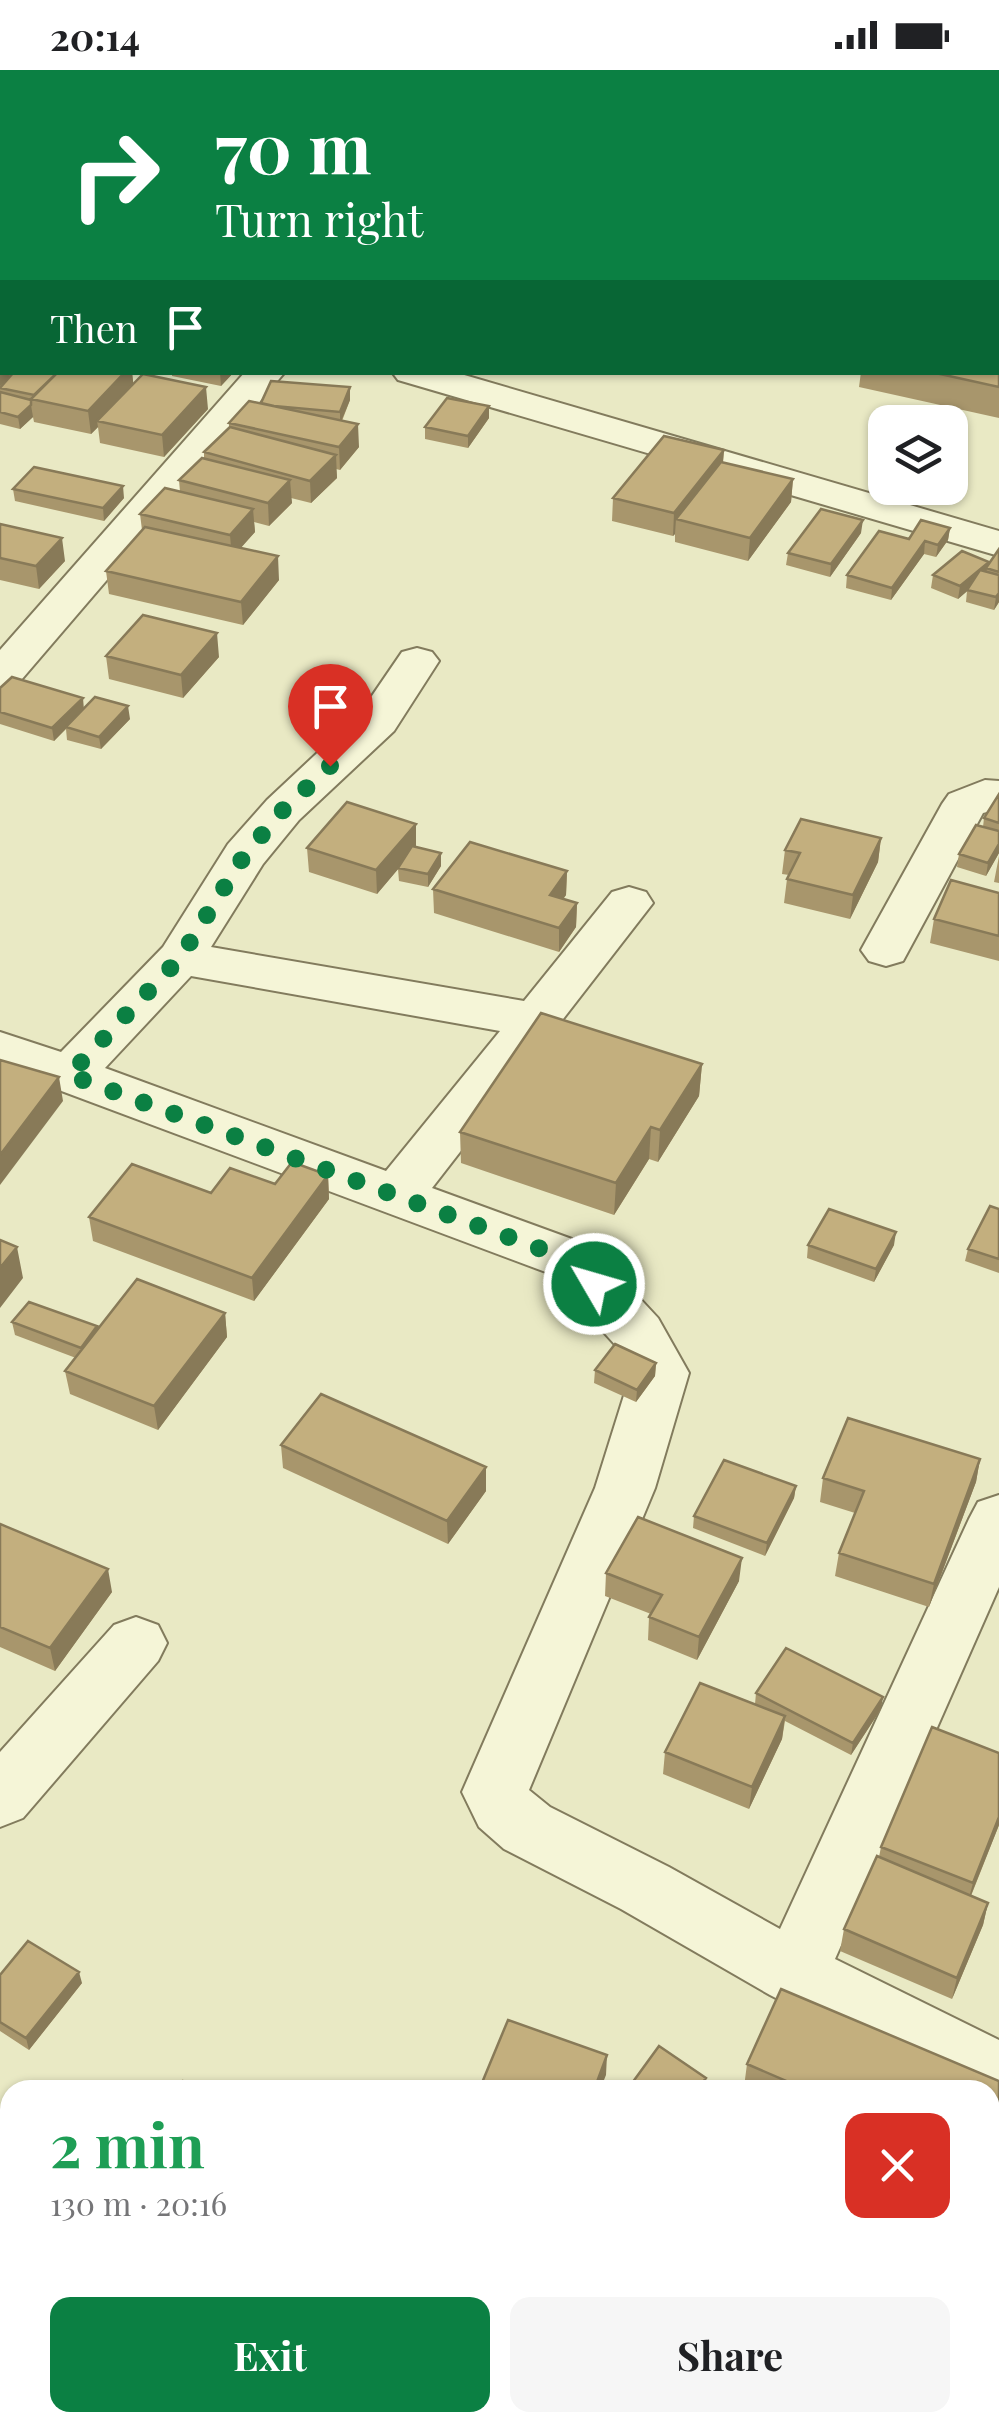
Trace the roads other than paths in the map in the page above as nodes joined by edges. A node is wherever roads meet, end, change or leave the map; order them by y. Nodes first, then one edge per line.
1 (422, 375) edge
2 (235, 388) edge
3 (999, 544) edge
4 (417, 661) dead end
5 (0, 678) edge
6 (999, 795) edge
7 (629, 903) dead end
8 (886, 950) dead end
9 (180, 958) junction
10 (536, 1020) junction
11 (0, 1049) edge
12 (69, 1075) junction
13 (396, 1196) junction
14 (999, 1519) edge
15 (136, 1642) dead end
16 (0, 1798) edge
17 (794, 1974) junction
18 (999, 2076) edge

1 - 3 street
2 - 5 street
4 - 9 street
6 - 8 street
7 - 10 street
9 - 10 street
9 - 12 street
10 - 13 street
11 - 12 street
12 - 13 street
13 - 17 street
14 - 17 street
15 - 16 street
17 - 18 street

